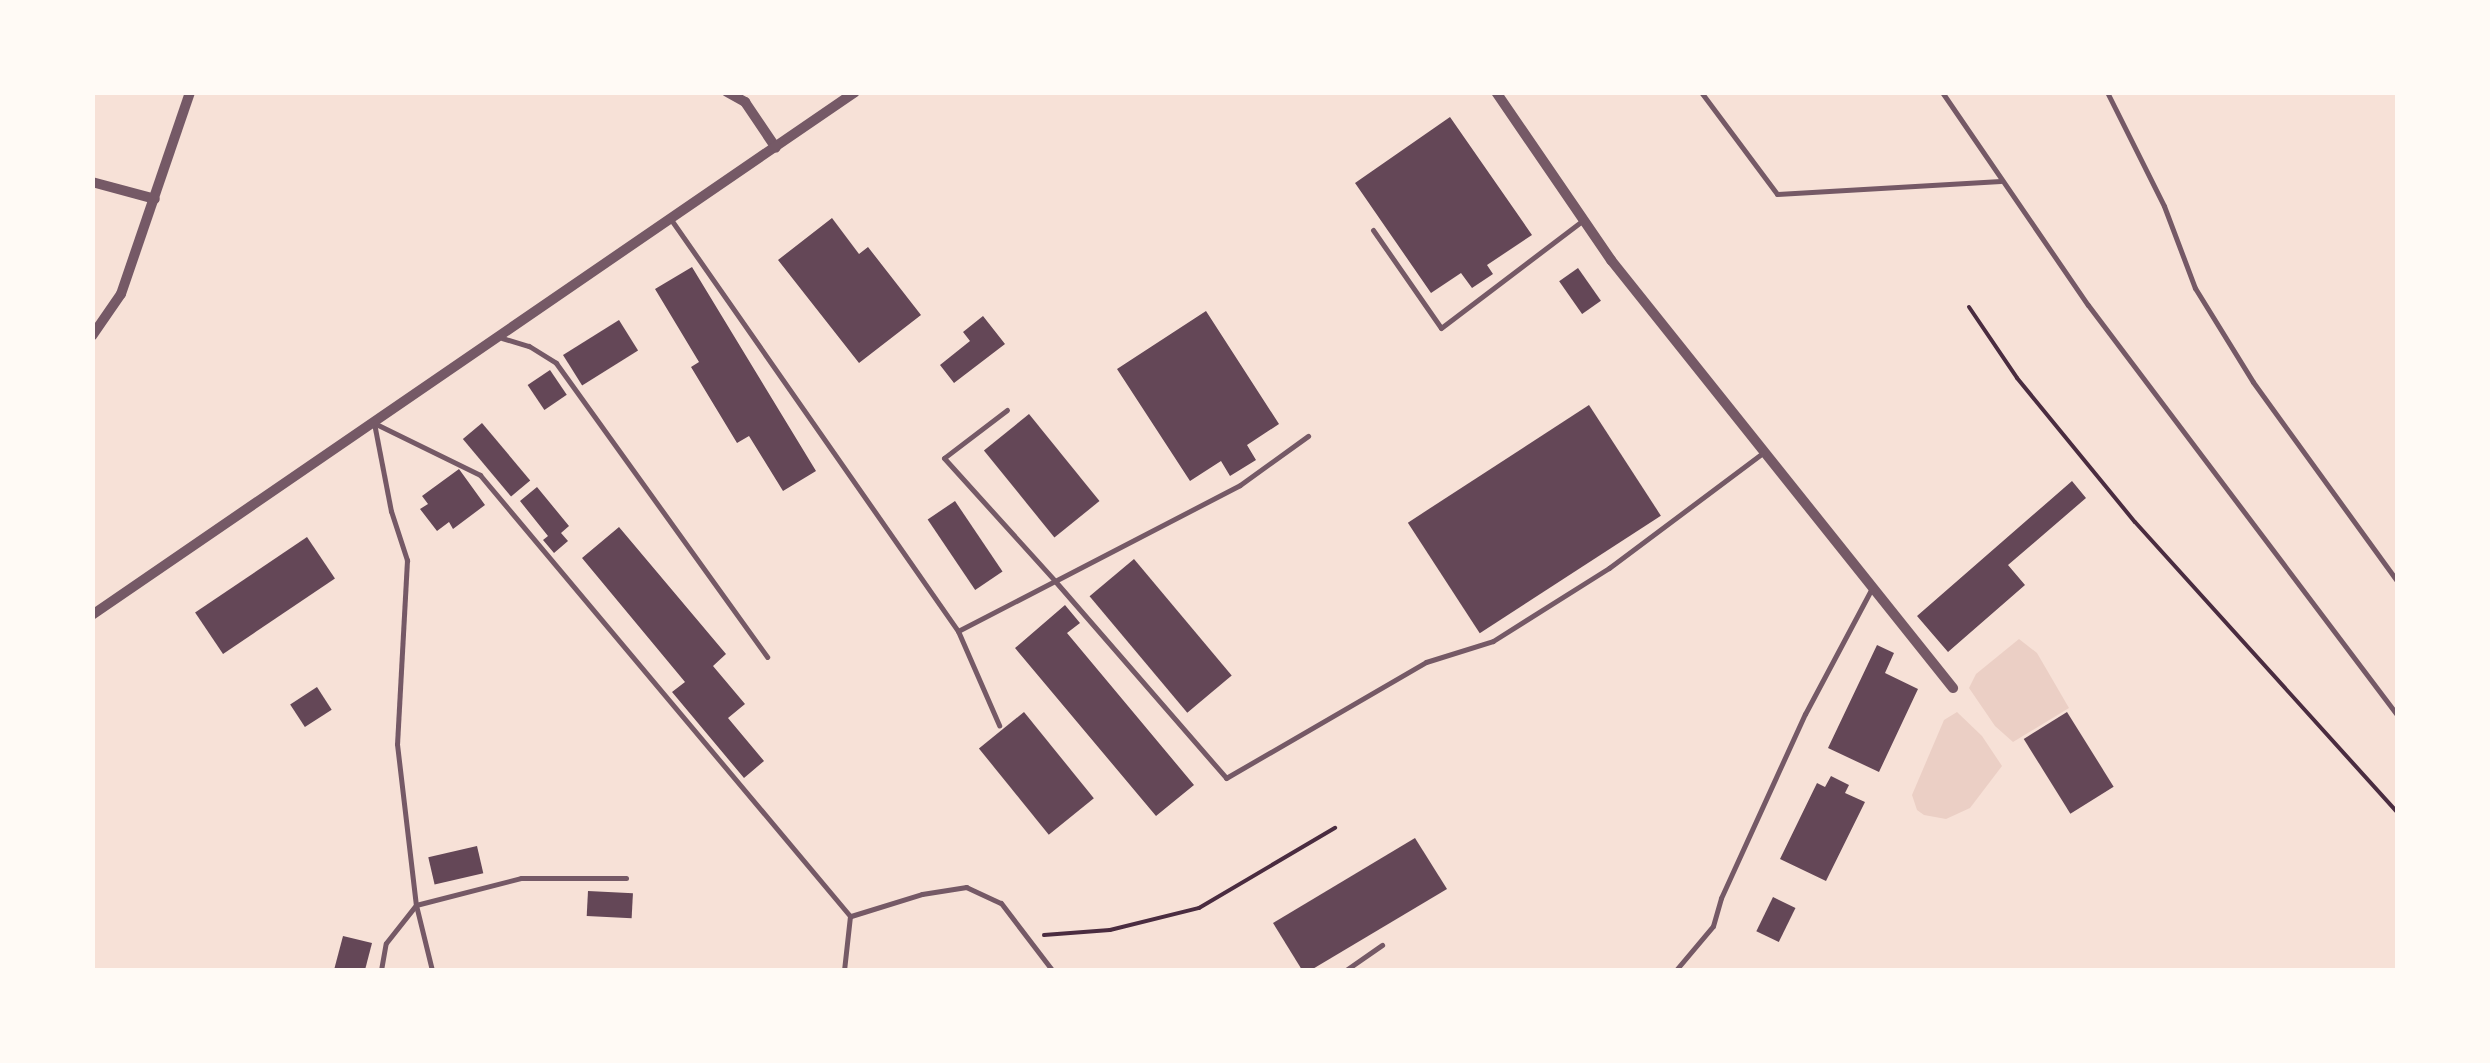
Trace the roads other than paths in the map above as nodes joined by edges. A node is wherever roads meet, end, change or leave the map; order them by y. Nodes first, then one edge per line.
1 (190, 92) edge
2 (727, 92) edge
3 (855, 92) edge
4 (1496, 92) edge
5 (1701, 92) edge
6 (1942, 92) edge
7 (2107, 92) edge
8 (776, 148) junction
9 (2001, 181) junction
10 (92, 182) edge
11 (155, 199) junction
12 (1584, 220) junction
13 (672, 221) junction
14 (1373, 230) dead end
15 (92, 336) edge
16 (499, 337) junction
17 (1007, 410) dead end
18 (374, 422) junction
19 (1308, 436) dead end
20 (1764, 452) junction
21 (1055, 581) junction
22 (2398, 582) edge
23 (1872, 588) junction
24 (92, 615) edge
25 (958, 631) junction
26 (767, 658) dead end
27 (1952, 688) dead end
28 (2398, 716) edge
29 (1000, 725) dead end
30 (626, 878) dead end
31 (416, 905) junction
32 (850, 916) junction
33 (1382, 945) dead end
34 (381, 970) edge
35 (432, 970) edge
36 (844, 970) edge
37 (1052, 970) edge
38 (1346, 970) edge
39 (1676, 970) edge

1 - 11 street
2 - 8 street
3 - 8 street
4 - 12 street
5 - 9 lane
6 - 9 lane
7 - 22 lane
8 - 13 street
9 - 28 lane
10 - 11 street
11 - 15 street
12 - 14 lane
12 - 20 street
13 - 16 street
13 - 25 lane
16 - 18 street
16 - 26 lane
17 - 21 lane
18 - 24 street
18 - 31 lane
18 - 32 lane
19 - 21 lane
20 - 21 lane
20 - 23 street
21 - 25 lane
23 - 27 street
23 - 39 lane
25 - 29 lane
30 - 31 lane
31 - 34 lane
31 - 35 lane
32 - 36 lane
32 - 37 lane
33 - 38 lane

